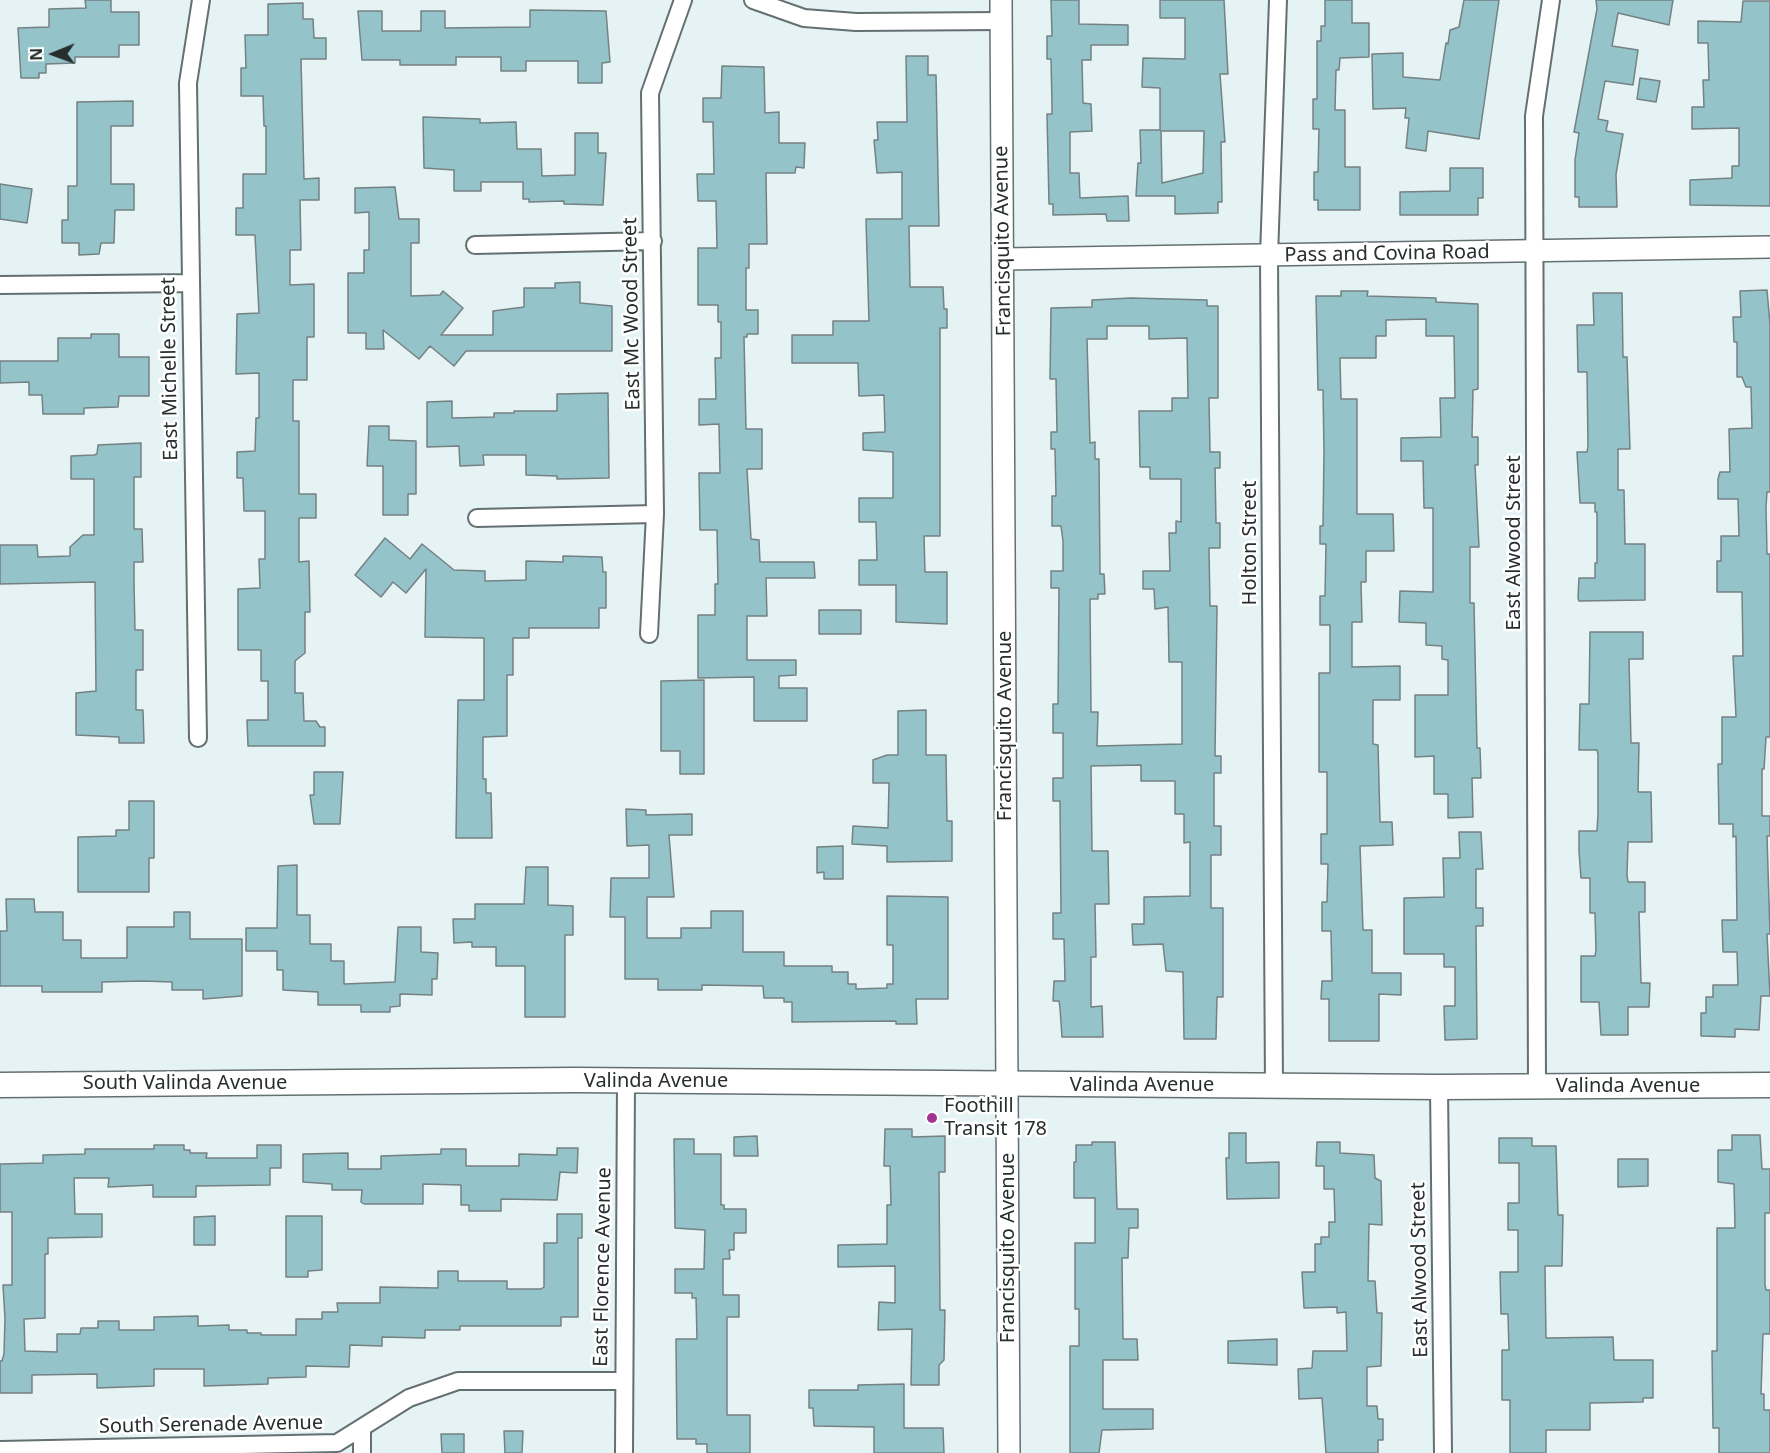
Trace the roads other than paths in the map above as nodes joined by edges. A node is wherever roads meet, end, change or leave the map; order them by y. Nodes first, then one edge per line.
1 (201, 0) edge
2 (683, 0) edge
3 (753, 0) edge
4 (1278, 0) edge
5 (1551, 0) edge
6 (1001, 10) edge
7 (653, 241) junction
8 (475, 245) dead end
9 (1770, 247) edge
10 (1533, 251) junction
11 (1269, 255) junction
12 (1004, 259) junction
13 (190, 283) junction
14 (0, 285) edge
15 (655, 514) junction
16 (477, 518) dead end
17 (649, 634) dead end
18 (198, 738) dead end
19 (626, 1081) junction
20 (370, 1082) joint
21 (1007, 1084) junction
22 (0, 1085) edge
23 (1770, 1085) edge
24 (1274, 1086) junction
25 (1537, 1086) junction
26 (1439, 1087) junction
27 (623, 1381) junction
28 (362, 1429) junction
29 (0, 1450) edge
30 (35, 1452) edge
31 (362, 1453) edge
32 (624, 1453) edge
33 (1009, 1453) edge
34 (1443, 1453) edge

1 - 13 street, East Michelle Street
2 - 7 street, East Mc Wood Street
3 - 6 street
4 - 11 street, Holton Street
5 - 10 street, East Alwood Street
6 - 12 street, Francisquito Avenue
7 - 8 street
7 - 15 street, East Mc Wood Street
9 - 10 street, Pass and Covina Road
10 - 11 street, Pass and Covina Road
10 - 25 street, East Alwood Street
11 - 12 street, Pass and Covina Road
11 - 24 street, Holton Street
12 - 21 street, Francisquito Avenue
13 - 14 street
13 - 18 street, East Michelle Street
15 - 16 street
15 - 17 street, East Mc Wood Street
19 - 20 main road, Valinda Avenue
19 - 21 main road, Valinda Avenue
19 - 27 street, East Florence Avenue
20 - 22 main road, South Valinda Avenue
21 - 24 main road, Valinda Avenue
21 - 33 street, Francisquito Avenue
23 - 25 main road, Valinda Avenue
24 - 26 main road, Valinda Avenue
25 - 26 main road, Valinda Avenue
26 - 34 street, East Alwood Street
27 - 28 street, South Serenade Avenue
27 - 32 street, East Florence Avenue
28 - 30 street, South Serenade Avenue
28 - 31 street
29 - 30 street, South Serenade Avenue

